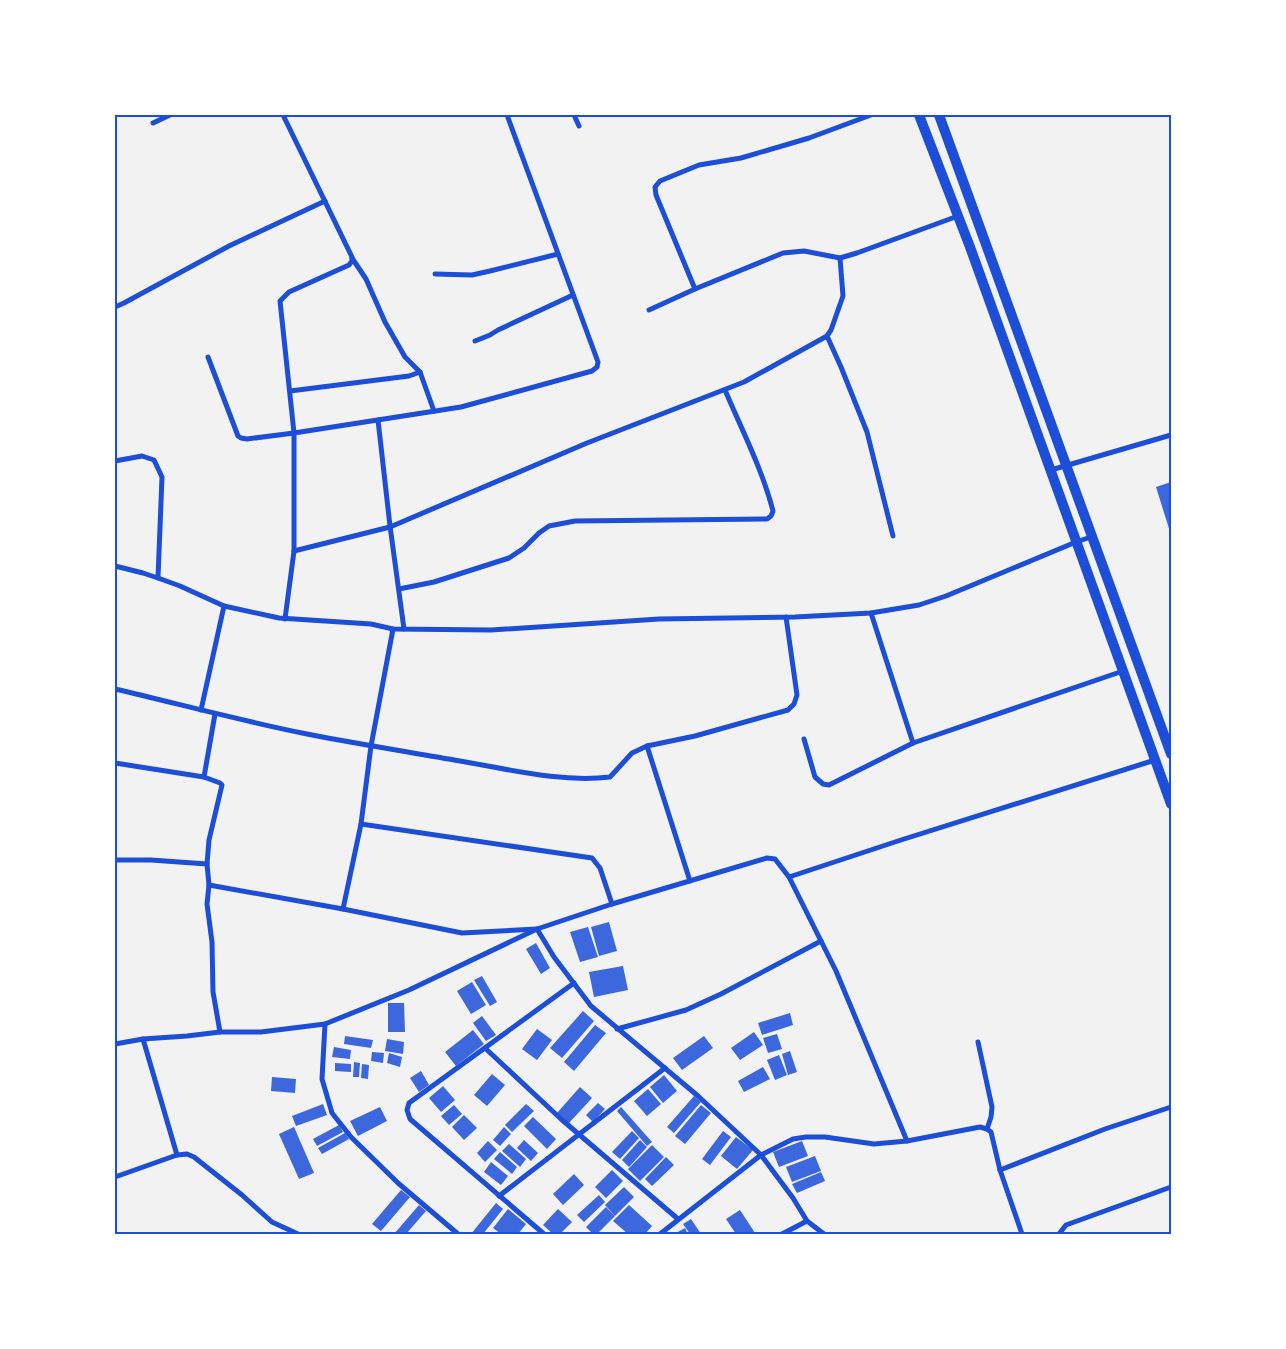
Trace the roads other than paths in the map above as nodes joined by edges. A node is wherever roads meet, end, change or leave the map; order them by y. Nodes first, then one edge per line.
1 (170, 115) edge
2 (284, 115) edge
3 (507, 115) edge
4 (574, 115) edge
5 (871, 115) edge
6 (919, 115) edge
7 (939, 115) edge
8 (153, 123) dead end
9 (579, 126) dead end
10 (325, 201) junction
11 (958, 216) junction
12 (558, 254) junction
13 (352, 257) junction
14 (840, 258) junction
15 (435, 274) dead end
16 (695, 288) junction
17 (573, 295) junction
18 (115, 307) edge
19 (649, 310) dead end
20 (827, 336) junction
21 (475, 341) dead end
22 (208, 357) dead end
23 (420, 372) junction
24 (724, 390) junction
25 (290, 391) junction
26 (434, 411) junction
27 (378, 420) junction
28 (294, 434) junction
29 (1171, 435) edge
30 (115, 462) edge
31 (1066, 466) junction
32 (1051, 470) junction
33 (390, 527) junction
34 (893, 536) dead end
35 (1091, 537) junction
36 (1076, 542) junction
37 (294, 551) junction
38 (115, 566) edge
39 (158, 578) junction
40 (398, 589) junction
41 (224, 606) junction
42 (870, 613) junction
43 (786, 617) junction
44 (285, 619) junction
45 (393, 629) junction
46 (404, 629) junction
47 (1123, 671) junction
48 (115, 688) edge
49 (201, 710) junction
50 (215, 714) junction
51 (804, 739) dead end
52 (912, 743) junction
53 (371, 746) junction
54 (647, 746) junction
55 (1171, 754) edge
56 (1155, 760) junction
57 (115, 764) edge
58 (204, 777) junction
59 (1171, 804) edge
60 (361, 824) junction
61 (115, 860) edge
62 (207, 864) junction
63 (789, 877) junction
64 (690, 881) junction
65 (209, 885) junction
66 (612, 904) junction
67 (343, 909) junction
68 (537, 929) junction
69 (821, 941) junction
70 (574, 983) junction
71 (325, 1024) junction
72 (617, 1029) junction
73 (220, 1032) junction
74 (143, 1039) junction
75 (978, 1042) dead end
76 (115, 1044) edge
77 (485, 1048) junction
78 (665, 1068) junction
79 (1171, 1107) edge
80 (987, 1129) junction
81 (578, 1134) junction
82 (907, 1141) junction
83 (177, 1155) junction
84 (761, 1155) junction
85 (1000, 1170) junction
86 (115, 1177) edge
87 (1171, 1188) edge
88 (499, 1196) junction
89 (678, 1219) junction
90 (807, 1221) junction
91 (298, 1234) edge
92 (458, 1234) edge
93 (544, 1234) edge
94 (660, 1234) edge
95 (782, 1234) edge
96 (824, 1234) edge
97 (1022, 1234) edge
98 (1059, 1234) edge

1 - 8 street
2 - 10 street
3 - 12 street
4 - 9 street
5 - 16 street
6 - 11 main road
7 - 31 main road
10 - 13 street
10 - 18 street
11 - 14 street
11 - 32 main road
12 - 15 street
12 - 17 street
13 - 23 street
13 - 25 street
14 - 16 street
14 - 20 street
16 - 19 street
17 - 21 street
17 - 26 street
20 - 24 street
20 - 34 street
22 - 28 street
23 - 25 street
23 - 26 street
24 - 33 street
24 - 40 street
25 - 28 street
26 - 27 street
27 - 28 street
27 - 33 street
28 - 37 street
29 - 31 street
30 - 39 street
31 - 32 street
31 - 35 main road
32 - 36 main road
33 - 37 street
33 - 40 street
35 - 36 street
35 - 55 main road
36 - 42 street
36 - 47 main road
37 - 44 street
38 - 39 street
39 - 41 street
40 - 46 street
41 - 44 street
41 - 49 street
42 - 43 street
42 - 52 street
43 - 46 street
43 - 54 street
44 - 45 street
45 - 46 street
45 - 53 street
47 - 52 street
47 - 56 main road
48 - 49 street
49 - 50 street
50 - 53 street
50 - 58 street
51 - 52 street
53 - 54 street
53 - 60 street
54 - 64 street
56 - 59 main road
56 - 63 street
57 - 58 street
58 - 62 street
60 - 66 street
60 - 67 street
61 - 62 street
62 - 65 street
63 - 64 street
63 - 69 street
64 - 66 street
65 - 67 street
65 - 73 street
66 - 68 street
67 - 68 street
68 - 70 street
68 - 71 street
69 - 72 street
69 - 82 street
70 - 72 street
70 - 77 street
71 - 73 street
71 - 92 street
72 - 78 street
73 - 74 street
74 - 76 street
74 - 83 street
75 - 80 street
77 - 81 street
77 - 88 street
78 - 81 street
78 - 84 street
79 - 85 street
80 - 82 street
80 - 85 street
81 - 88 street
81 - 89 street
82 - 84 street
83 - 86 street
83 - 91 street
84 - 89 street
84 - 90 street
85 - 97 street
87 - 98 street
88 - 93 street
89 - 94 street
90 - 95 street
90 - 96 street

